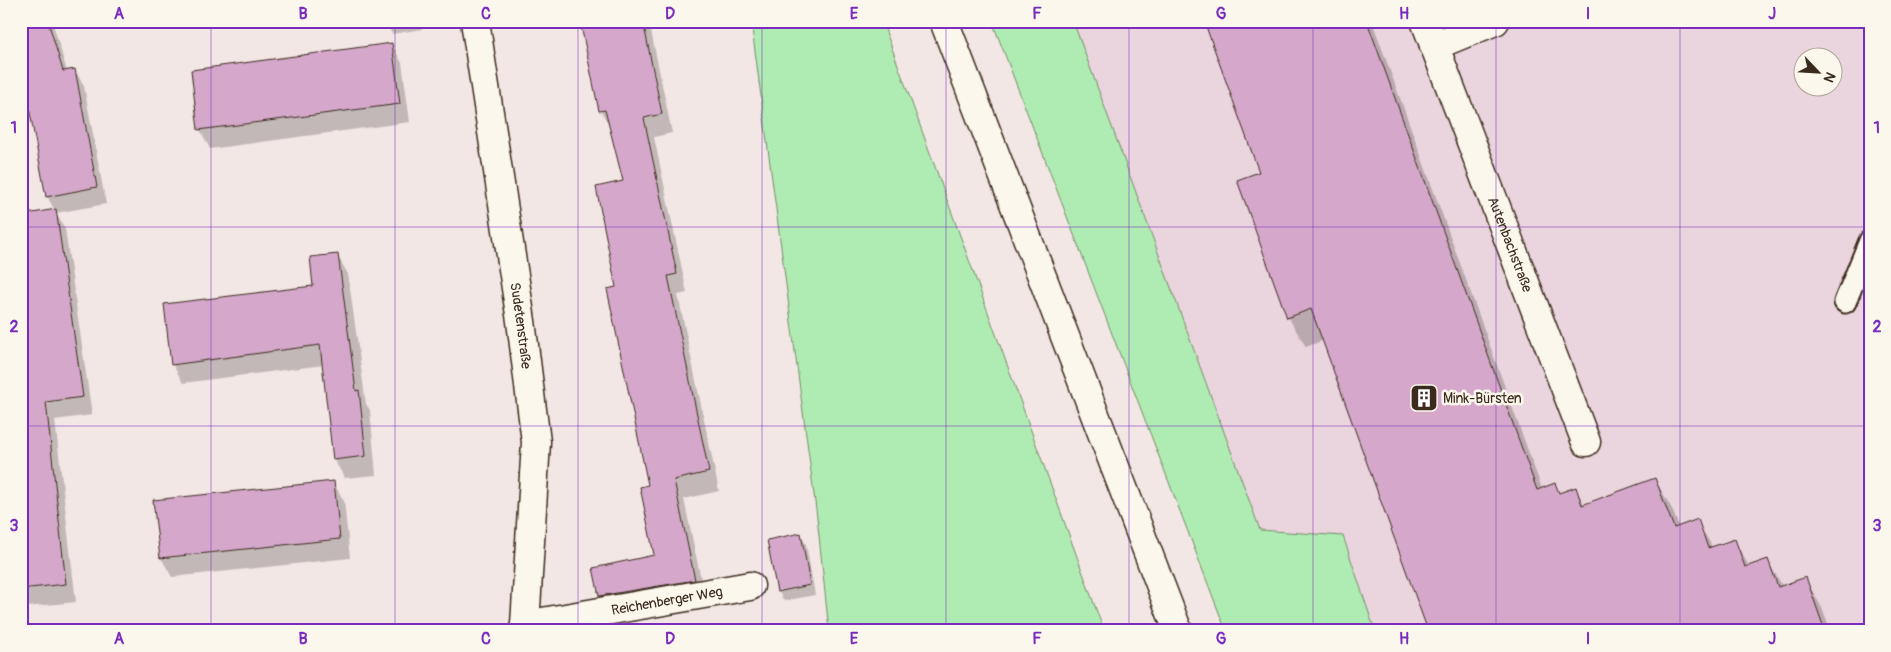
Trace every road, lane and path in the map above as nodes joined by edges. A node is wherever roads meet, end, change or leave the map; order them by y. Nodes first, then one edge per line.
1 (475, 21) edge
2 (944, 21) edge
3 (1494, 21) edge
4 (1429, 34) edge
5 (1870, 241) edge
6 (1845, 302) dead end
7 (1586, 442) dead end
8 (750, 586) dead end
9 (524, 628) edge
10 (1178, 631) edge

1 - 9 street, Sudetenstraße
2 - 10 street
3 - 4 street, Autenbachstraße
4 - 7 street, Autenbachstraße
5 - 6 lane
8 - 9 street, Reichenberger Weg

